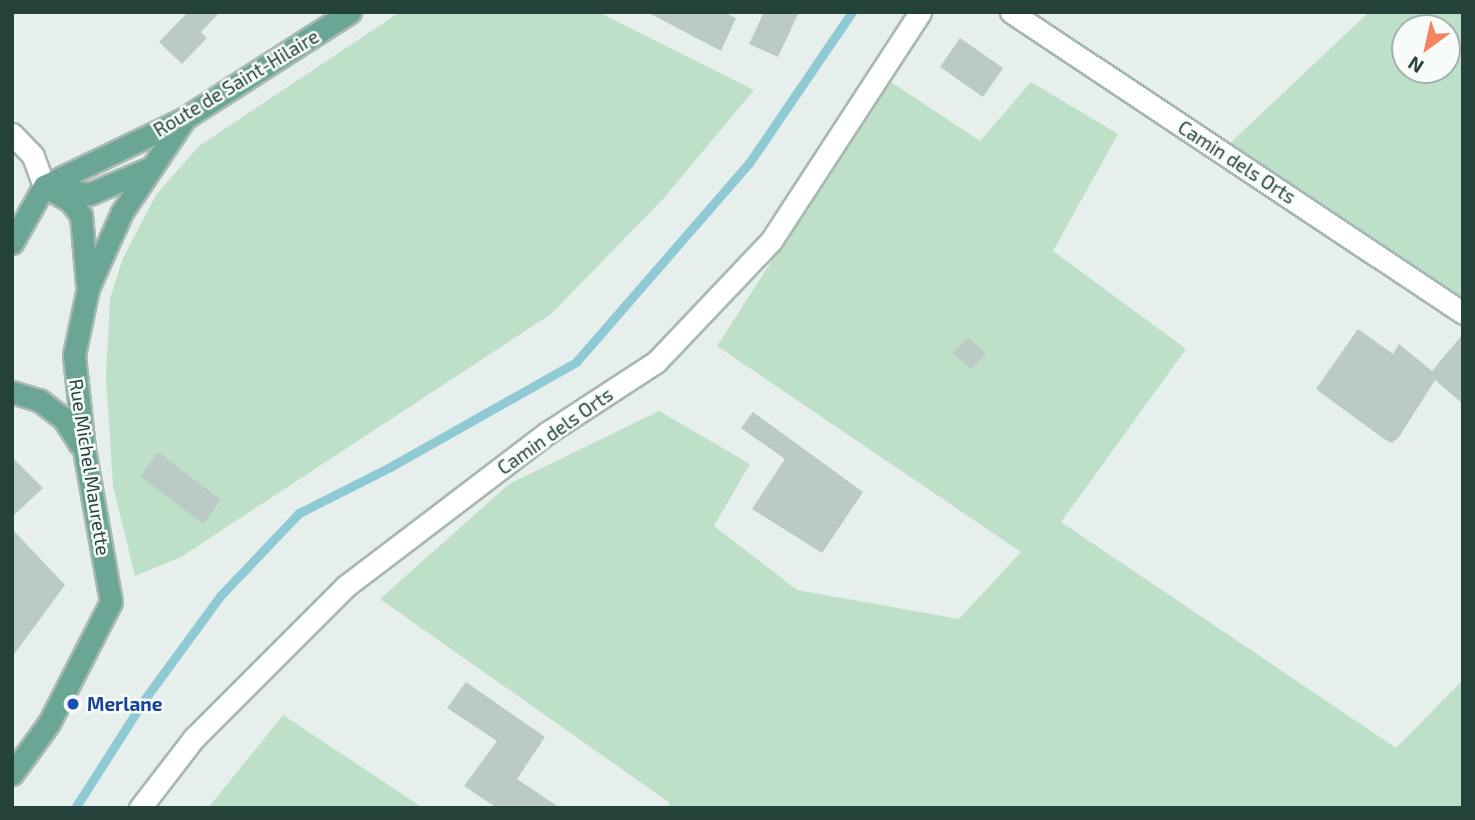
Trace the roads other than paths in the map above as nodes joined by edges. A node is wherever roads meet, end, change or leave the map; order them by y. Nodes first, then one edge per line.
1 (350, 12) edge
2 (920, 12) edge
3 (1011, 12) edge
4 (184, 118) junction
5 (12, 134) edge
6 (150, 169) junction
7 (44, 186) junction
8 (12, 243) edge
9 (88, 288) junction
10 (1463, 313) edge
11 (12, 392) edge
12 (83, 449) junction
13 (12, 774) edge
14 (140, 808) edge

1 - 4 main road, Route de Saint-Hilaire
2 - 14 street, Camin dels Orts
3 - 10 street, Camin dels Orts
4 - 6 main road, Rue Michel Maurette
4 - 7 main road, Route de Saint-Hilaire
5 - 7 street
6 - 7 main road
6 - 9 main road, Rue Michel Maurette
7 - 8 main road
7 - 9 main road
9 - 12 main road, Rue Michel Maurette
11 - 12 main road
12 - 13 main road, Rue Michel Maurette

